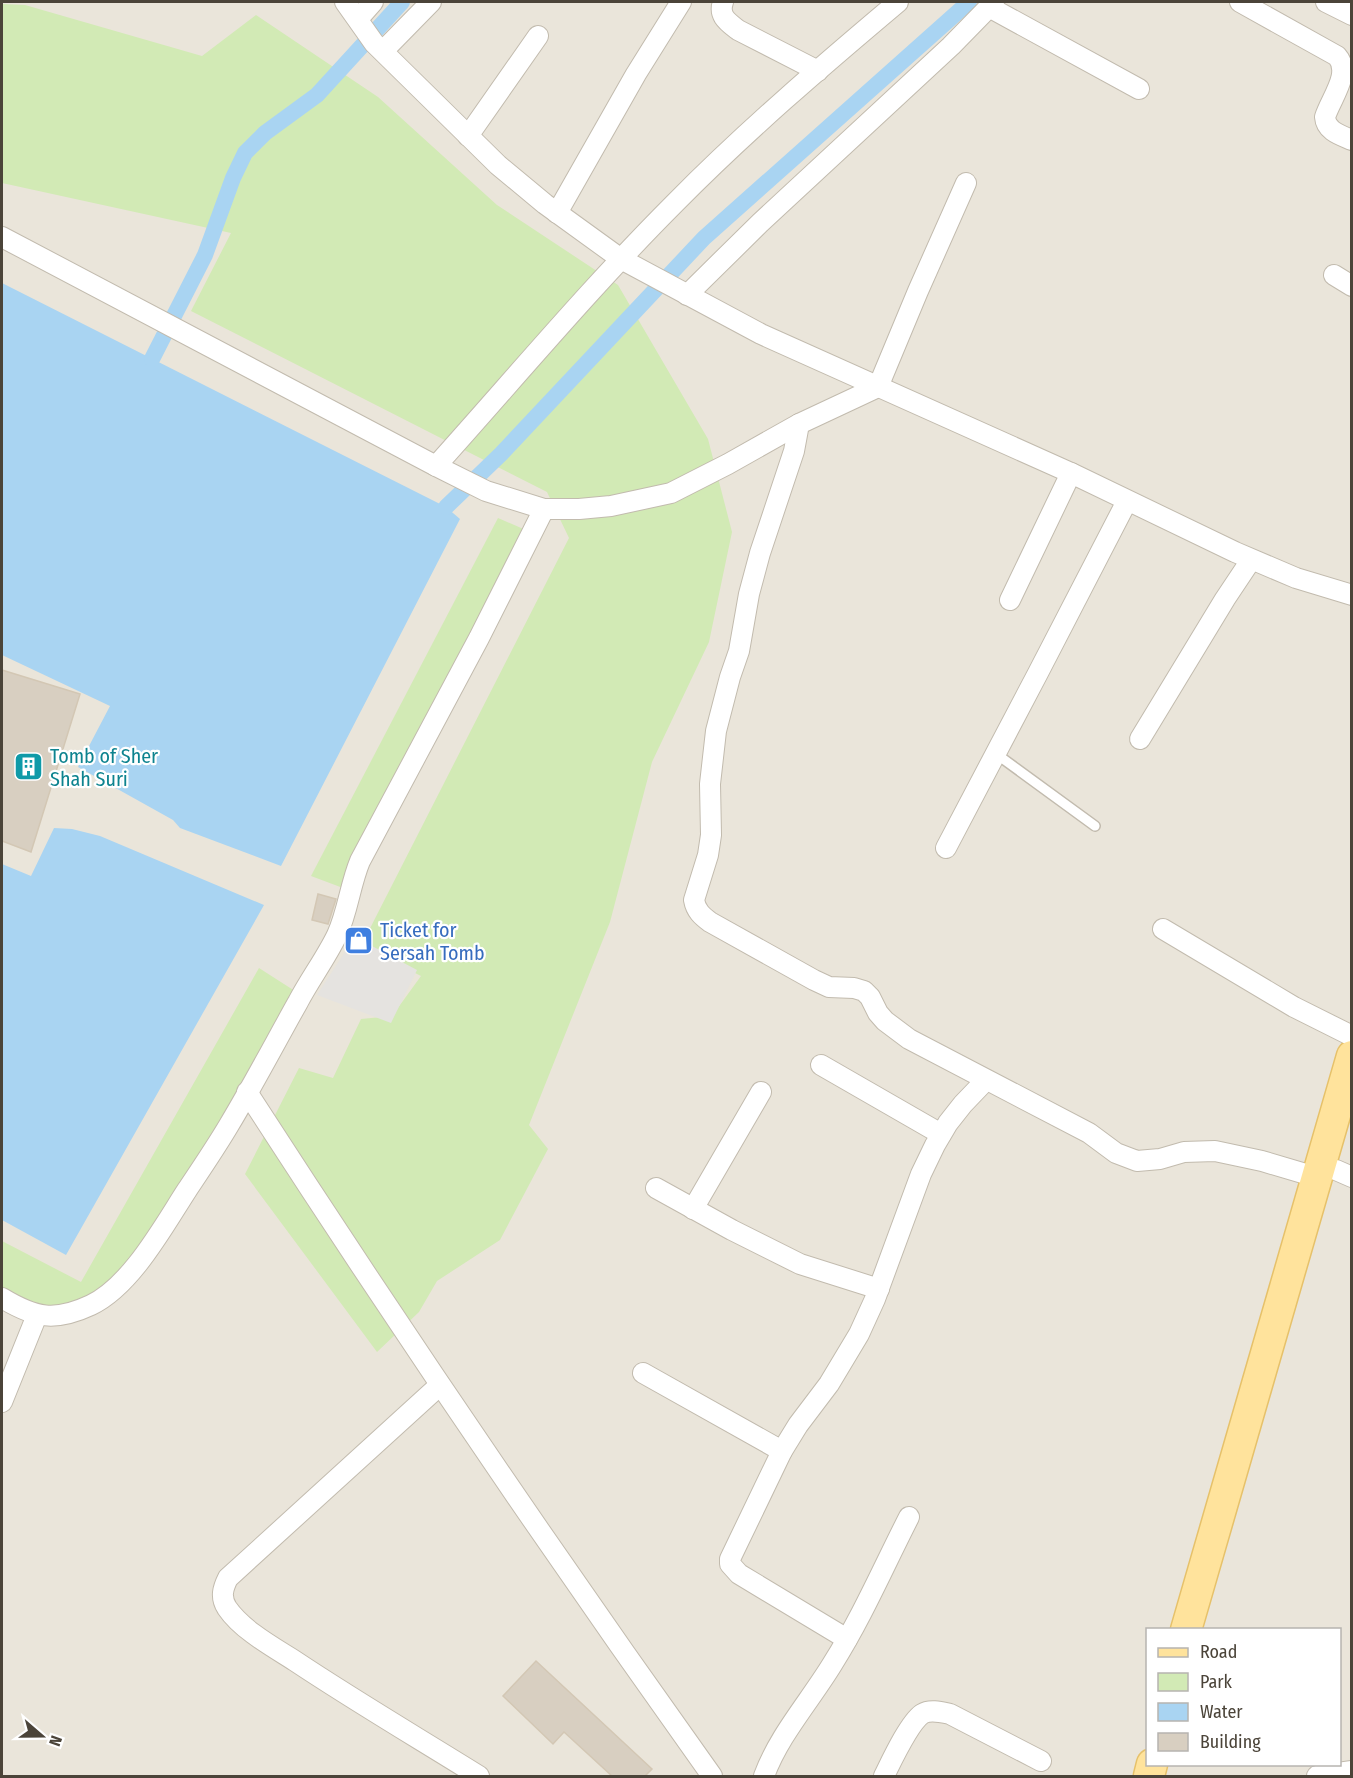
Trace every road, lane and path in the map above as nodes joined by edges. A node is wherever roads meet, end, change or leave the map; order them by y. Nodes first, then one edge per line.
1 (345, 2) edge
2 (373, 2) edge
3 (431, 2) edge
4 (681, 2) edge
5 (723, 2) edge
6 (898, 2) edge
7 (1240, 2) edge
8 (1326, 2) edge
9 (991, 4) edge
10 (1352, 15) edge
11 (370, 35) junction
12 (538, 36) dead end
13 (818, 71) junction
14 (1139, 90) dead end
15 (468, 136) junction
16 (1352, 140) edge
17 (966, 183) dead end
18 (557, 213) junction
19 (2, 237) edge
20 (621, 259) junction
21 (1334, 275) dead end
22 (1352, 286) edge
23 (684, 293) junction
24 (878, 387) junction
25 (799, 424) junction
26 (443, 470) junction
27 (1071, 473) junction
28 (1127, 501) junction
29 (544, 508) junction
30 (1251, 560) junction
31 (1352, 595) edge
32 (1010, 600) dead end
33 (1140, 739) dead end
34 (994, 753) junction
35 (1095, 826) dead end
36 (946, 848) dead end
37 (1163, 929) dead end
38 (1352, 1036) edge
39 (1352, 1056) edge
40 (821, 1065) dead end
41 (986, 1080) junction
42 (248, 1092) junction
43 (761, 1092) dead end
44 (1352, 1115) edge
45 (941, 1134) junction
46 (1335, 1175) edge
47 (656, 1188) dead end
48 (693, 1209) junction
49 (879, 1289) junction
50 (2, 1298) edge
51 (37, 1315) junction
52 (643, 1373) dead end
53 (441, 1384) junction
54 (2, 1402) edge
55 (782, 1452) junction
56 (909, 1517) dead end
57 (1186, 1628) edge
58 (1205, 1628) edge
59 (848, 1639) junction
60 (1041, 1761) dead end
61 (1352, 1771) edge
62 (479, 1776) edge
63 (712, 1776) edge
64 (764, 1776) edge
65 (884, 1776) edge
66 (1317, 1776) edge

1 - 11 street
2 - 11 street
3 - 11 street
4 - 18 street
5 - 13 street
6 - 13 street
7 - 16 street
8 - 10 street
9 - 14 street
9 - 23 street
11 - 15 street
12 - 15 street
13 - 20 street
15 - 18 street
17 - 24 street
18 - 20 street
19 - 26 street
20 - 23 street
20 - 26 street
21 - 22 street
23 - 24 street
24 - 25 street
24 - 27 street
25 - 29 street
25 - 41 street
26 - 29 street
27 - 28 street
27 - 32 street
28 - 30 street
28 - 34 street
29 - 42 street
30 - 31 street
30 - 33 street
34 - 35 lane
34 - 36 street
37 - 38 street
39 - 46 main road
40 - 45 street
41 - 45 street
41 - 46 street
42 - 51 street
42 - 53 street
43 - 48 street
44 - 46 main road
45 - 49 street
46 - 57 main road
46 - 58 main road
47 - 48 street
48 - 49 street
49 - 55 street
50 - 51 street
51 - 54 street
52 - 55 street
53 - 62 street
53 - 63 street
55 - 59 street
56 - 59 street
59 - 64 street
60 - 65 street
61 - 66 street

